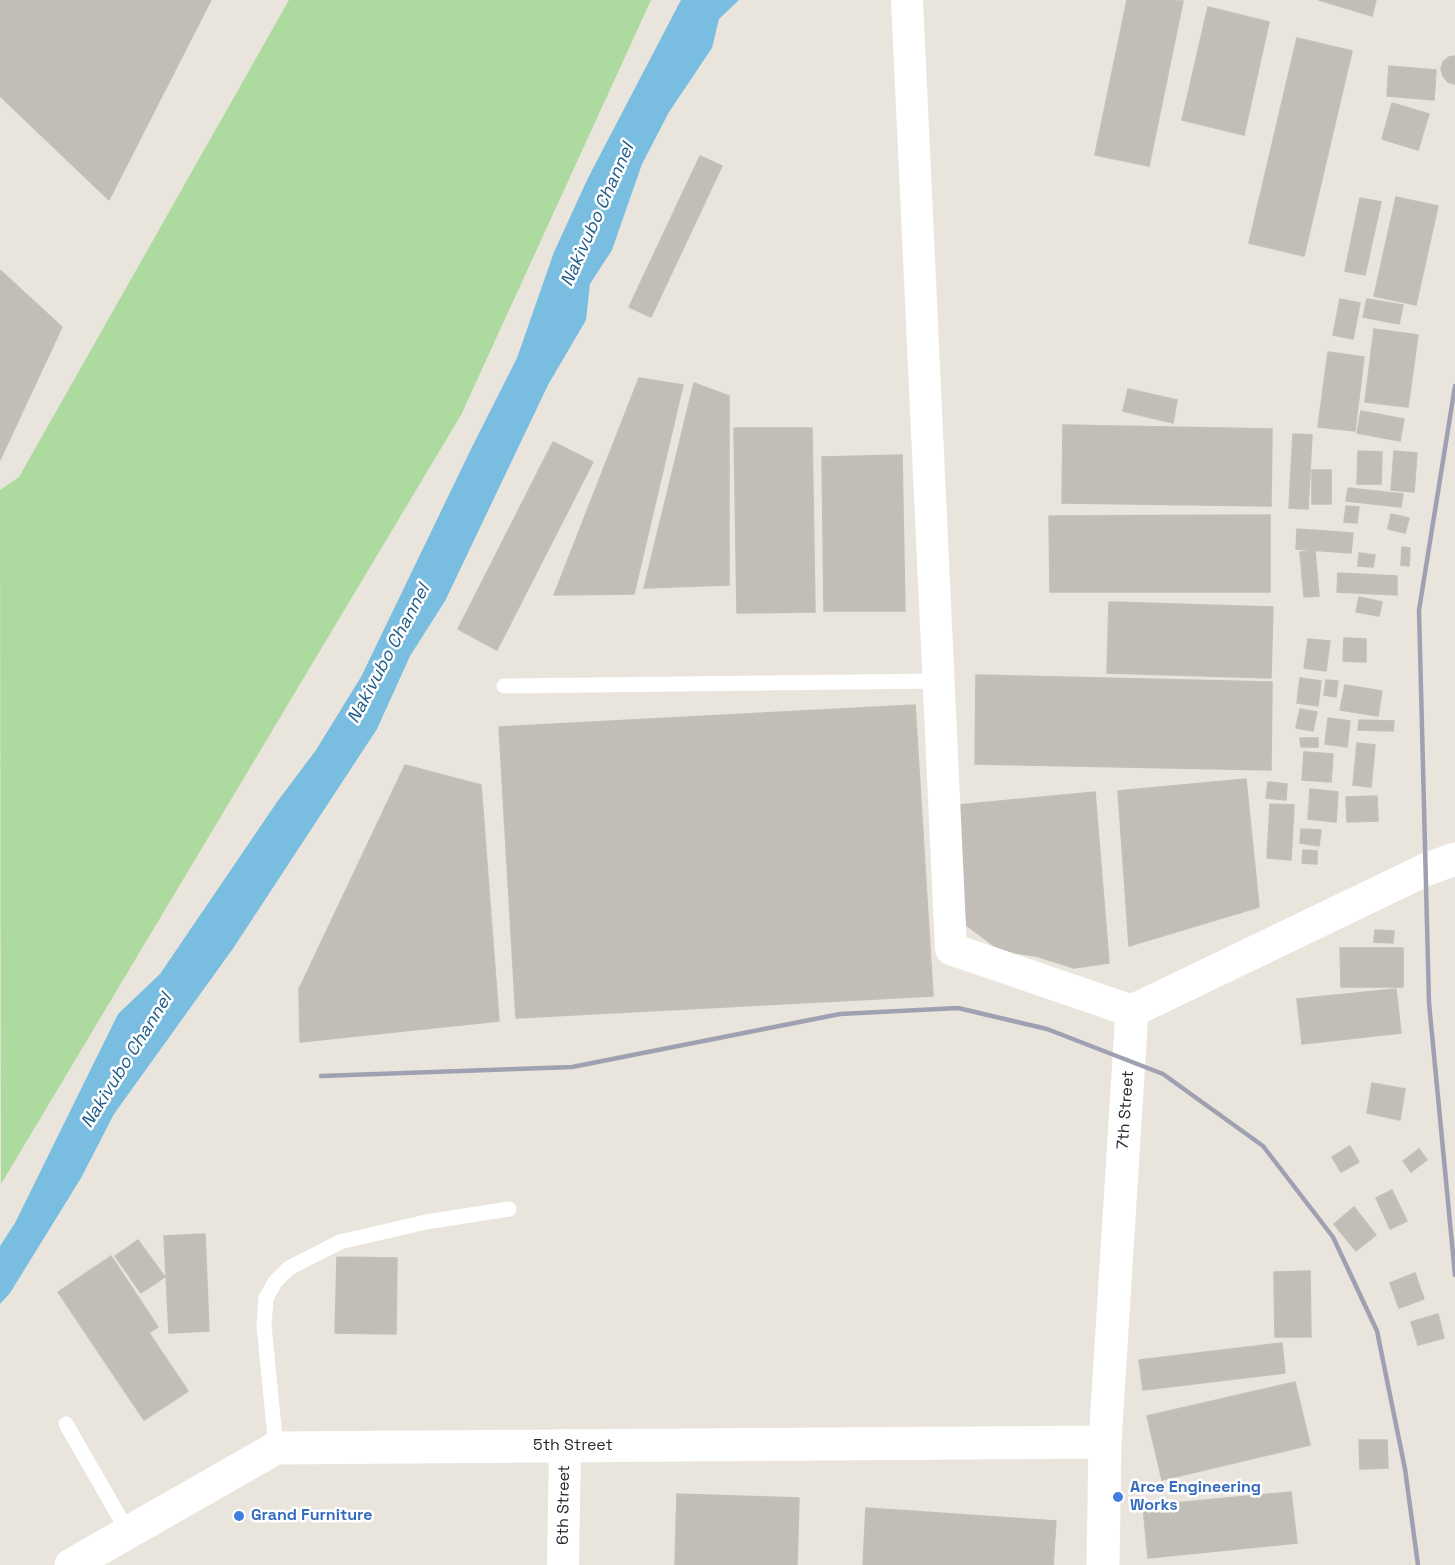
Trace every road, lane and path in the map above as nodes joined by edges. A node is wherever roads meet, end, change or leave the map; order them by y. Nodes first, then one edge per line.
1 (907, 0) edge
2 (939, 681) junction
3 (504, 686) dead end
4 (1455, 859) edge
5 (1132, 1011) junction
6 (509, 1209) dead end
7 (66, 1424) dead end
8 (1106, 1442) junction
9 (565, 1446) junction
10 (276, 1448) junction
11 (128, 1533) junction
12 (71, 1565) edge
13 (563, 1565) edge
14 (1103, 1565) edge

1 - 2 street
2 - 3 lane
2 - 5 street
4 - 5 street
5 - 8 street, 7th Street
6 - 10 lane
7 - 11 lane
8 - 9 street, 5th Street
8 - 14 street, 7th Street
9 - 10 street, 5th Street
9 - 13 street, 6th Street
10 - 11 street, 5th Street
11 - 12 street, 5th Street

